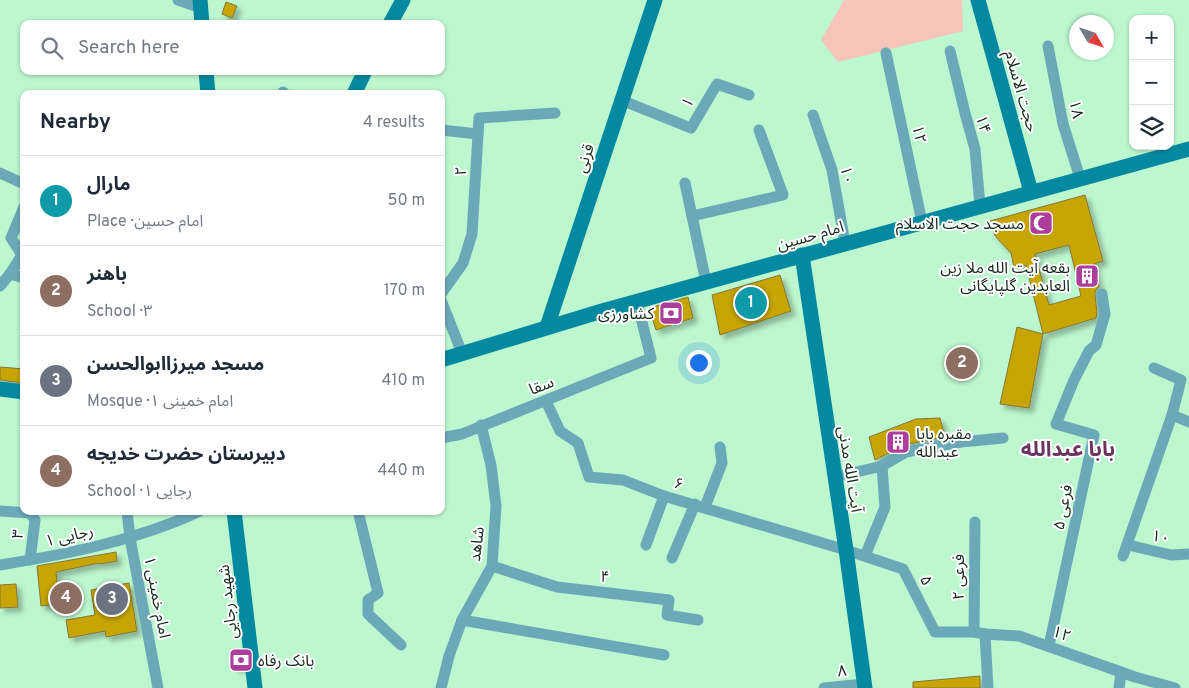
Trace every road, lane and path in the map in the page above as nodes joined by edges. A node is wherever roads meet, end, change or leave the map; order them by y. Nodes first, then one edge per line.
1 (178, 0) edge
2 (403, 0) edge
3 (655, 0) edge
4 (978, 0) edge
5 (200, 4) edge
6 (202, 20) edge
7 (392, 20) edge
8 (1048, 46) dead end
9 (950, 51) dead end
10 (886, 53) dead end
11 (206, 75) edge
12 (363, 75) edge
13 (208, 90) edge
14 (356, 90) edge
15 (749, 95) dead end
16 (621, 100) junction
17 (555, 112) dead end
18 (813, 115) dead end
19 (445, 130) edge
20 (759, 130) dead end
21 (478, 134) junction
22 (1189, 149) edge
23 (0, 173) edge
24 (1080, 178) junction
25 (20, 182) edge
26 (685, 183) dead end
27 (1032, 192) junction
28 (980, 206) junction
29 (692, 216) junction
30 (20, 217) edge
31 (922, 222) junction
32 (845, 243) junction
33 (20, 252) edge
34 (802, 255) junction
35 (20, 258) edge
36 (10, 274) junction
37 (20, 277) edge
38 (706, 282) junction
39 (0, 286) edge
40 (445, 288) edge
41 (1102, 294) dead end
42 (637, 302) junction
43 (445, 310) edge
44 (547, 327) junction
45 (462, 353) junction
46 (445, 359) edge
47 (1154, 368) dead end
48 (0, 390) edge
49 (20, 392) edge
50 (546, 401) junction
51 (1172, 415) junction
52 (1189, 422) edge
53 (482, 425) junction
54 (445, 437) edge
55 (1003, 438) dead end
56 (720, 447) dead end
57 (882, 466) junction
58 (835, 476) junction
59 (664, 496) junction
60 (700, 506) junction
61 (0, 511) edge
62 (20, 512) edge
63 (33, 515) edge
64 (127, 515) edge
65 (190, 515) edge
66 (234, 515) edge
67 (359, 515) edge
68 (975, 522) dead end
69 (130, 538) junction
70 (646, 545) dead end
71 (846, 550) junction
72 (1189, 554) edge
73 (865, 556) junction
74 (672, 558) dead end
75 (30, 560) junction
76 (0, 565) edge
77 (492, 566) junction
78 (462, 620) junction
79 (698, 620) dead end
80 (934, 632) joint
81 (980, 633) junction
82 (401, 645) dead end
83 (1049, 646) junction
84 (664, 655) dead end
85 (1121, 672) junction
86 (864, 686) edge
87 (158, 688) edge
88 (255, 688) edge
89 (441, 688) edge
90 (824, 688) edge
91 (988, 688) edge
92 (1119, 688) edge
93 (1175, 688) edge

1 - 5 street
2 - 7 main road
3 - 16 main road, قرنی
4 - 27 main road, حجت الاسلام
5 - 6 main road
8 - 24 street, ۱۸
9 - 28 street, ۱۴
10 - 31 street, ۱۲
11 - 13 main road
12 - 14 main road
15 - 16 street, ۱
16 - 44 main road, قرنی
17 - 21 street, ۲
18 - 32 street, ۱۰
19 - 21 street
20 - 29 street
21 - 40 street, ۲
22 - 24 main road, امام حسین
23 - 25 street
24 - 27 main road, امام حسین
26 - 29 street
27 - 28 main road, امام حسین
28 - 31 main road, امام حسین
29 - 38 street
30 - 33 street
31 - 32 main road, امام حسین
32 - 34 main road, امام حسین
34 - 38 main road, امام حسین
34 - 58 main road, آیت الله مدنی
35 - 36 street
36 - 37 street
36 - 39 street
38 - 42 main road, امام حسین
41 - 83 street, فرعی ۵
42 - 44 main road, امام حسین
42 - 50 street, سقا
43 - 45 street
44 - 45 main road, امام حسین
45 - 46 main road, امام حسین
47 - 51 street
48 - 49 main road
50 - 53 street, سقا
50 - 59 street, ۶
51 - 52 street
51 - 72 street, ۱۰
53 - 54 street, سقا
53 - 77 street, شاهد
55 - 57 street
56 - 60 street
57 - 58 street
57 - 73 street
58 - 71 main road, آیت الله مدنی
59 - 60 street, ۶
59 - 70 street
60 - 71 street, ۶
60 - 74 street
61 - 62 street, ۳
63 - 75 street, ۳
64 - 69 street, امام خمینی ۱
65 - 69 street, رجایی ۱
66 - 88 main road, شهید رجایی
67 - 82 street
68 - 81 street, فرعی ۲
69 - 75 street, رجایی ۱
69 - 87 street, امام خمینی ۱
71 - 73 street, ۵
71 - 86 main road, آیت الله مدنی
73 - 80 street, ۵
75 - 76 street, رجایی ۱
77 - 78 street, شاهد
77 - 79 street, ۴
78 - 84 street
78 - 89 street, شاهد
80 - 81 street, ۱۲
81 - 83 street, ۱۲
81 - 91 street, فرعی ۲
83 - 85 street, ۱۲
85 - 92 street
85 - 93 street, ۱۲
86 - 90 street, ۸

